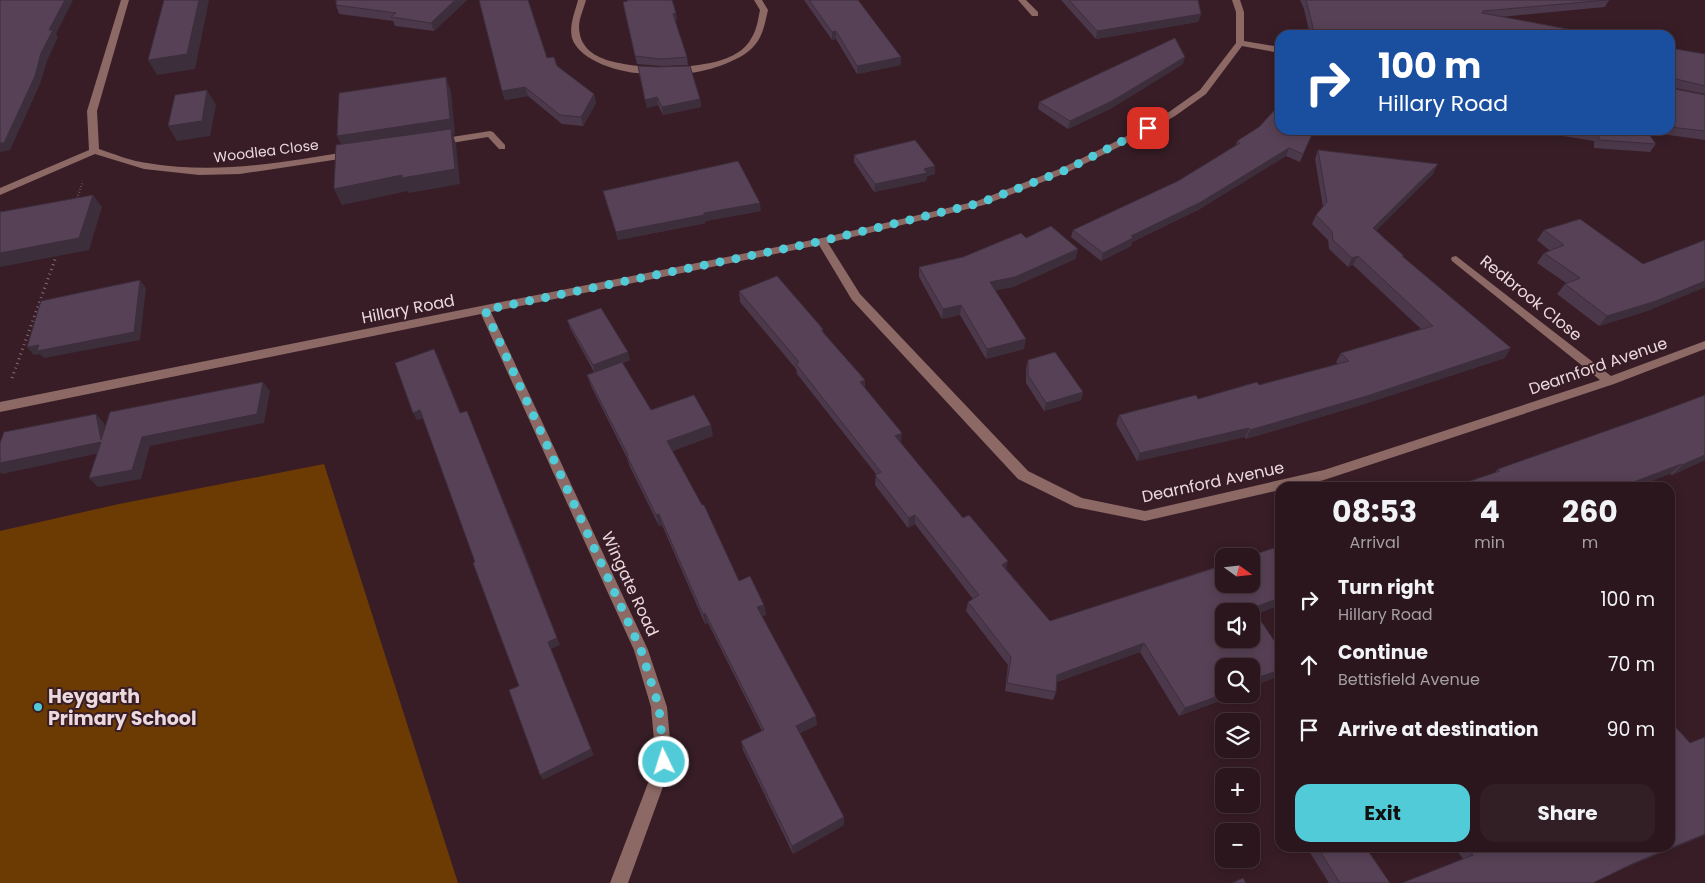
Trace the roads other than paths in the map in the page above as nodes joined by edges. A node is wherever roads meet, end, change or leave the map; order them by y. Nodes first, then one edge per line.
1 (125, 0) edge
2 (582, 0) edge
3 (758, 0) edge
4 (1022, 0) edge
5 (1236, 0) edge
6 (1035, 14) dead end
7 (1240, 44) junction
8 (1275, 49) edge
9 (432, 143) edge
10 (502, 147) dead end
11 (94, 150) junction
12 (365, 153) edge
13 (0, 192) edge
14 (822, 241) junction
15 (1456, 259) dead end
16 (485, 310) junction
17 (1705, 345) edge
18 (1610, 381) junction
19 (1, 407) edge
20 (1293, 482) edge
21 (1275, 486) edge
22 (619, 883) edge

1 - 11 street
2 - 3 street
4 - 6 street
5 - 7 street
7 - 8 street
7 - 14 street, Hillary Road
9 - 10 street
11 - 12 street, Woodlea Close
11 - 13 street
14 - 16 street, Hillary Road
14 - 21 street, Dearnford Avenue
15 - 18 street, Redbrook Close
16 - 19 street, Hillary Road
16 - 22 street, Wingate Road
17 - 18 street, Dearnford Avenue
18 - 20 street, Dearnford Avenue

